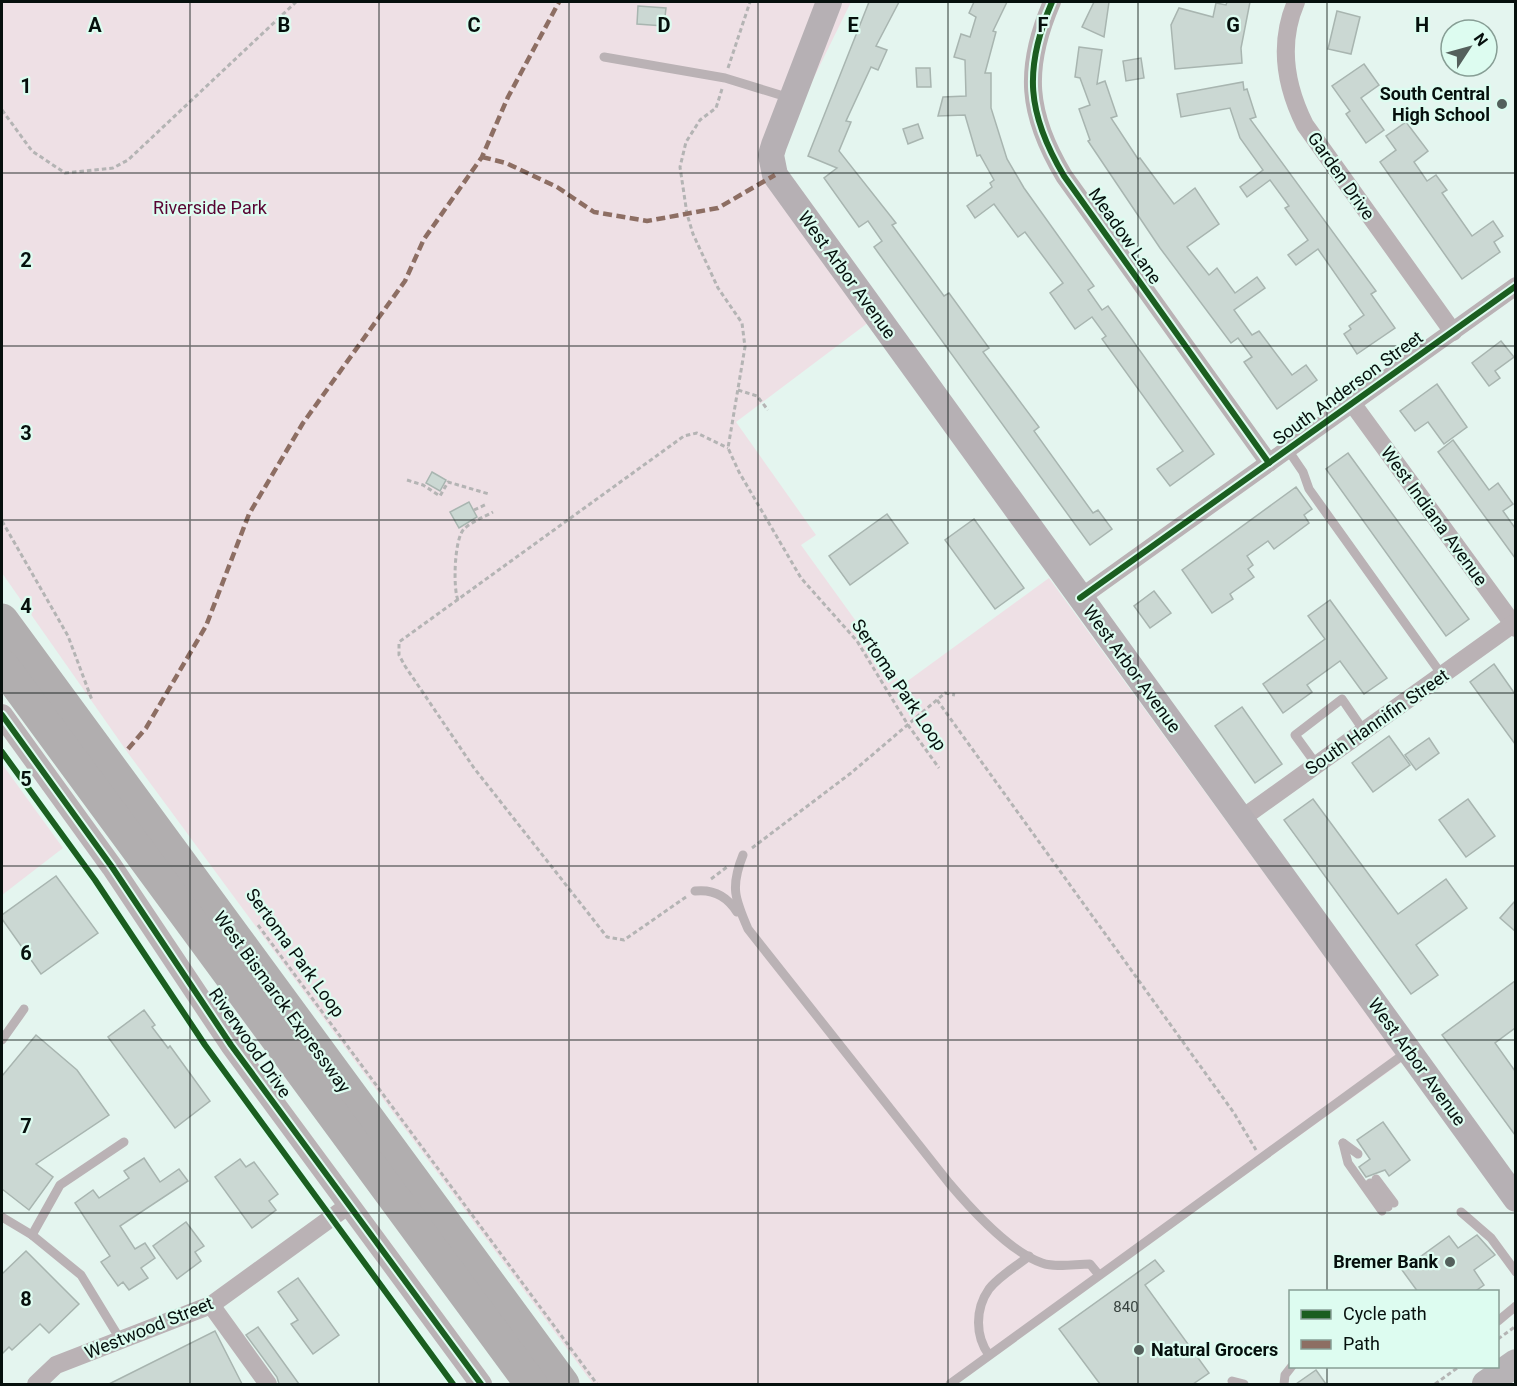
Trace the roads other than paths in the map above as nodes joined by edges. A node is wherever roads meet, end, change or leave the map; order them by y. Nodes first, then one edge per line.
1 (829, 2) edge
2 (1052, 2) edge
3 (1296, 2) edge
4 (604, 57) dead end
5 (792, 99) junction
6 (1515, 286) edge
7 (1453, 332) junction
8 (1352, 403) junction
9 (1288, 450) junction
10 (1269, 464) junction
11 (1080, 598) junction
12 (2, 620) edge
13 (1514, 626) edge
14 (2, 665) edge
15 (1442, 675) junction
16 (2, 715) edge
17 (1364, 731) junction
18 (1316, 764) junction
19 (1241, 819) junction
20 (743, 855) road end
21 (695, 891) road end
22 (748, 929) junction
23 (24, 1009) dead end
24 (2, 1040) edge
25 (1408, 1050) junction
26 (124, 1142) dead end
27 (1356, 1156) dead end
28 (1373, 1181) dead end
29 (1515, 1199) edge
30 (349, 1206) junction
31 (1461, 1212) dead end
32 (2, 1217) edge
33 (32, 1235) junction
34 (1029, 1256) junction
35 (1515, 1272) edge
36 (1100, 1275) junction
37 (211, 1305) junction
38 (1515, 1306) edge
39 (1499, 1319) edge
40 (120, 1339) junction
41 (989, 1355) junction
42 (1515, 1363) edge
43 (1290, 1368) edge
44 (1232, 1380) dead end
45 (36, 1384) edge
46 (268, 1384) edge
47 (481, 1384) edge
48 (531, 1384) edge
49 (563, 1384) edge
50 (950, 1384) edge
51 (1244, 1384) edge
52 (1284, 1384) edge
53 (1486, 1384) edge

1 - 5 main road, West Arbor Avenue
2 - 10 street, Meadow Lane
3 - 7 street, Garden Drive
4 - 5 lane
5 - 11 main road, West Arbor Avenue
6 - 7 street, South Anderson Street
7 - 8 street, South Anderson Street
8 - 9 street, South Anderson Street
8 - 13 street, West Indiana Avenue
9 - 10 street, South Anderson Street
9 - 15 lane
10 - 11 street, South Anderson Street
11 - 19 main road, West Arbor Avenue
12 - 49 highway, West Bismarck Expressway
13 - 15 street, South Hannifin Street
14 - 48 highway, West Bismarck Expressway
15 - 17 street, South Hannifin Street
16 - 30 street, Riverwood Drive
17 - 18 street, South Hannifin Street
17 - 18 lane
18 - 19 street, South Hannifin Street
19 - 25 main road, West Arbor Avenue
20 - 22 lane
21 - 22 lane
22 - 34 lane
23 - 24 lane
25 - 29 main road, West Arbor Avenue
25 - 36 lane
26 - 33 lane
27 - 28 lane
30 - 37 street, Westwood Street
30 - 47 street, Riverwood Drive
31 - 35 lane
32 - 33 lane
33 - 40 lane
34 - 36 lane
34 - 41 lane
36 - 41 lane
37 - 40 street, Westwood Street
37 - 46 street
38 - 39 lane
40 - 45 street, Westwood Street
41 - 50 lane
42 - 53 main road
43 - 52 lane
44 - 51 lane

